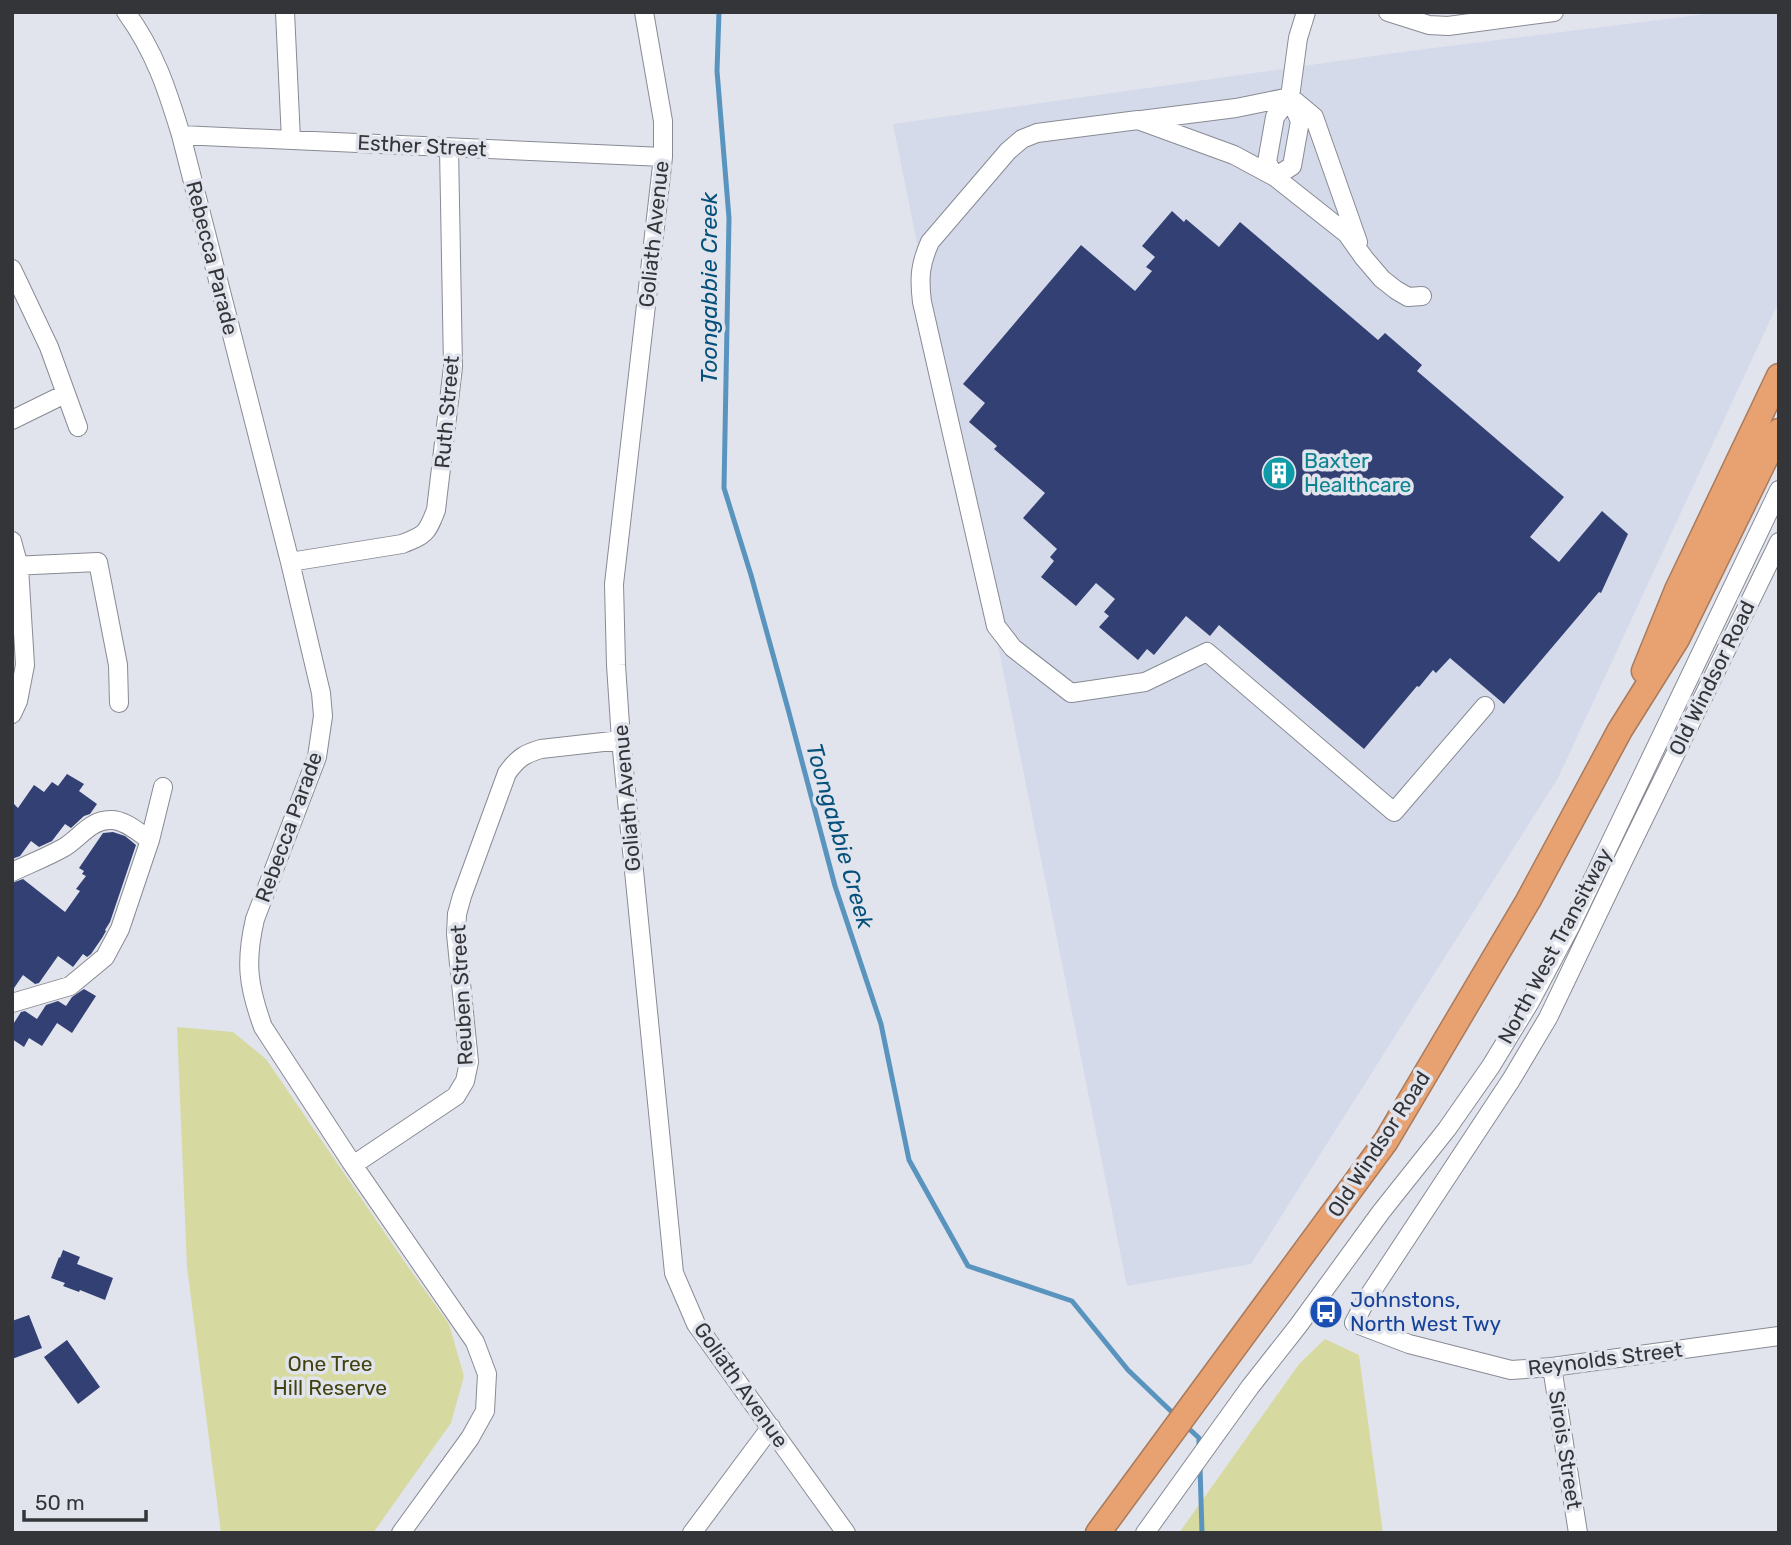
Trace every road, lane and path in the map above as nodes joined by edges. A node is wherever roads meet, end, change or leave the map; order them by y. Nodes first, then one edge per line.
1 (126, 12) edge
2 (285, 12) edge
3 (644, 12) edge
4 (1306, 12) edge
5 (1388, 12) edge
6 (1555, 12) edge
7 (1290, 97) junction
8 (1138, 120) junction
9 (181, 135) junction
10 (291, 140) junction
11 (449, 148) junction
12 (663, 157) junction
13 (1275, 177) junction
14 (1364, 258) junction
15 (12, 269) edge
16 (1422, 296) dead end
17 (1779, 376) edge
18 (65, 394) junction
19 (12, 420) edge
20 (78, 427) dead end
21 (1779, 431) edge
22 (1779, 491) edge
23 (12, 541) edge
24 (1779, 542) edge
25 (290, 562) junction
26 (15, 566) edge
27 (119, 703) dead end
28 (1485, 706) dead end
29 (12, 714) edge
30 (1620, 730) junction
31 (621, 740) junction
32 (163, 786) dead end
33 (150, 840) junction
34 (12, 872) edge
35 (12, 1003) edge
36 (354, 1165) junction
37 (1353, 1323) joint
38 (1779, 1336) edge
39 (1552, 1367) junction
40 (771, 1426) junction
41 (1100, 1531) edge
42 (401, 1533) edge
43 (692, 1533) edge
44 (846, 1533) edge
45 (1144, 1533) edge
46 (1578, 1533) edge

1 - 9 street, Rebecca Parade
2 - 10 street
3 - 12 street, Goliath Avenue
4 - 7 street
5 - 6 street
7 - 8 street
7 - 13 street
7 - 13 street
7 - 14 street
8 - 13 street
8 - 28 street
9 - 10 street, Esther Street
9 - 25 street, Rebecca Parade
10 - 11 street, Esther Street
11 - 12 street, Esther Street
11 - 25 street, Ruth Street
12 - 31 street, Goliath Avenue
13 - 14 street
14 - 16 street
15 - 18 street
17 - 30 highway, Old Windsor Road
18 - 19 street
18 - 20 street
21 - 30 highway, Old Windsor Road
22 - 45 street, North West Transitway
23 - 26 street
24 - 37 street, Old Windsor Road
25 - 36 street, Rebecca Parade
26 - 27 street
26 - 29 street
30 - 41 highway, Old Windsor Road
31 - 36 street, Reuben Street
31 - 40 street, Goliath Avenue
32 - 33 street
33 - 34 street
33 - 35 street
36 - 42 street, Rebecca Parade
37 - 39 street, Reynolds Street
38 - 39 street, Reynolds Street
39 - 46 street, Sirois Street
40 - 43 street
40 - 44 street, Goliath Avenue

